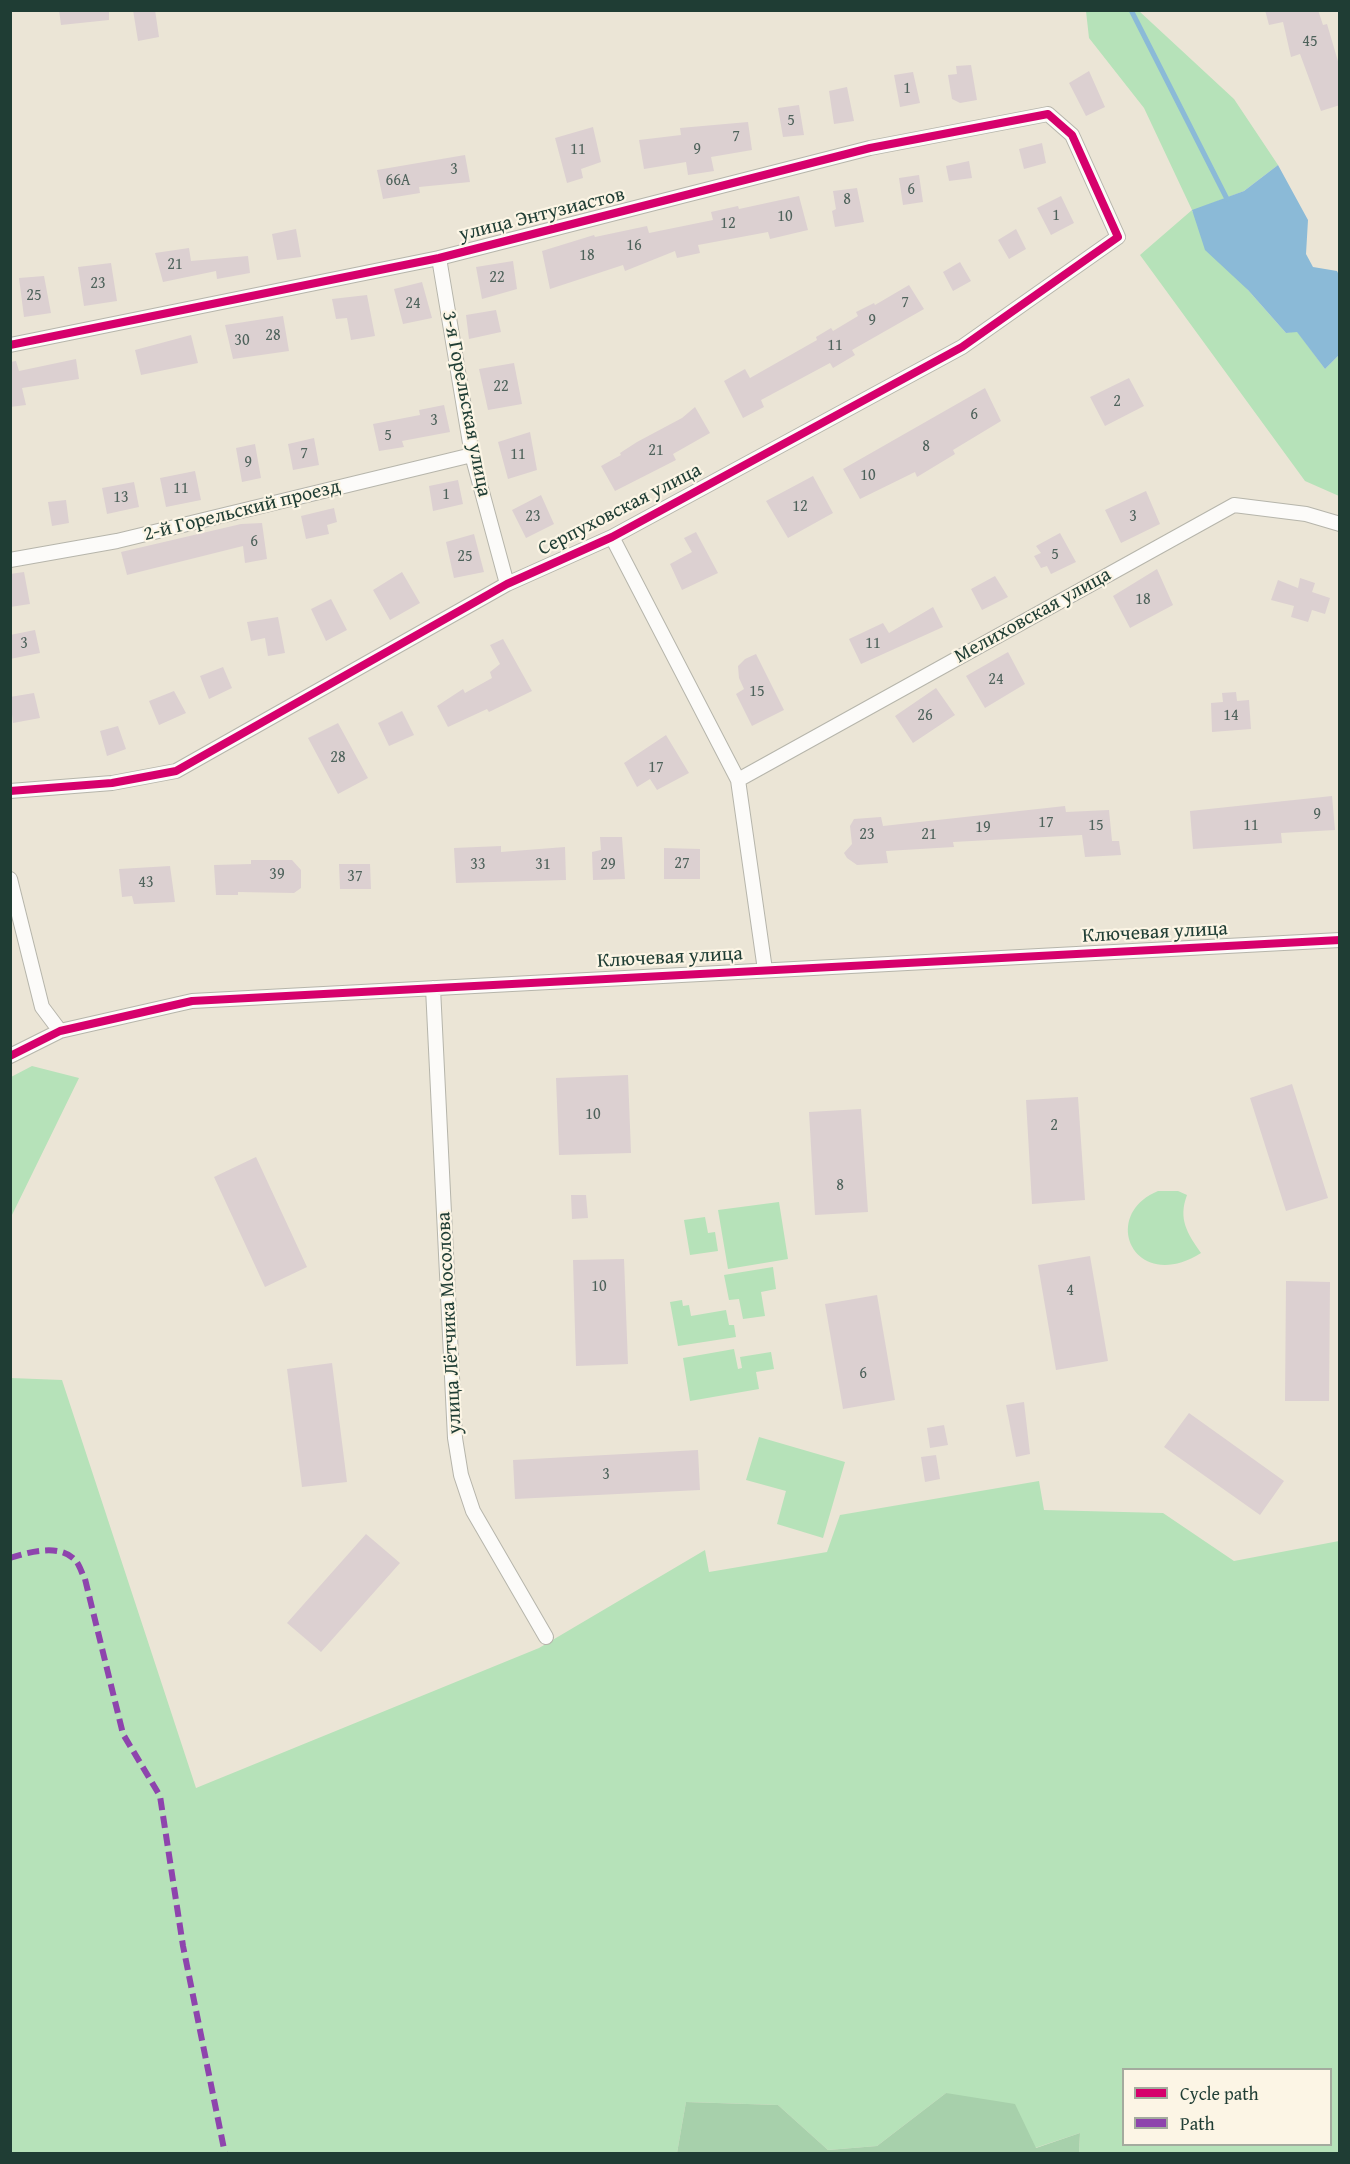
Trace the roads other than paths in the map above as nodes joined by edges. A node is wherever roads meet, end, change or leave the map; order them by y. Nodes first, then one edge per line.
1 (1072, 135) joint
2 (439, 258) junction
3 (10, 345) edge
4 (472, 456) junction
5 (1340, 524) edge
6 (612, 537) junction
7 (10, 560) edge
8 (507, 584) junction
9 (738, 780) junction
10 (10, 791) edge
11 (10, 879) edge
12 (1340, 940) edge
13 (765, 970) junction
14 (433, 988) junction
15 (60, 1031) junction
16 (10, 1056) edge
17 (546, 1637) dead end

1 - 2 street, улица Энтузиастов
1 - 6 street, Серпуховская улица
2 - 3 street, улица Энтузиастов
2 - 4 street, 3-я Горельская улица
4 - 7 street, 2-й Горельский проезд
4 - 8 street, 3-я Горельская улица
5 - 9 street, Мелиховская улица
6 - 8 street, Серпуховская улица
6 - 9 street
8 - 10 street, Серпуховская улица
9 - 13 street
11 - 15 street
12 - 13 street, Ключевая улица
13 - 14 street, Ключевая улица
14 - 15 street, Ключевая улица
14 - 17 street, улица Лётчика Мосолова
15 - 16 street, Ключевая улица

